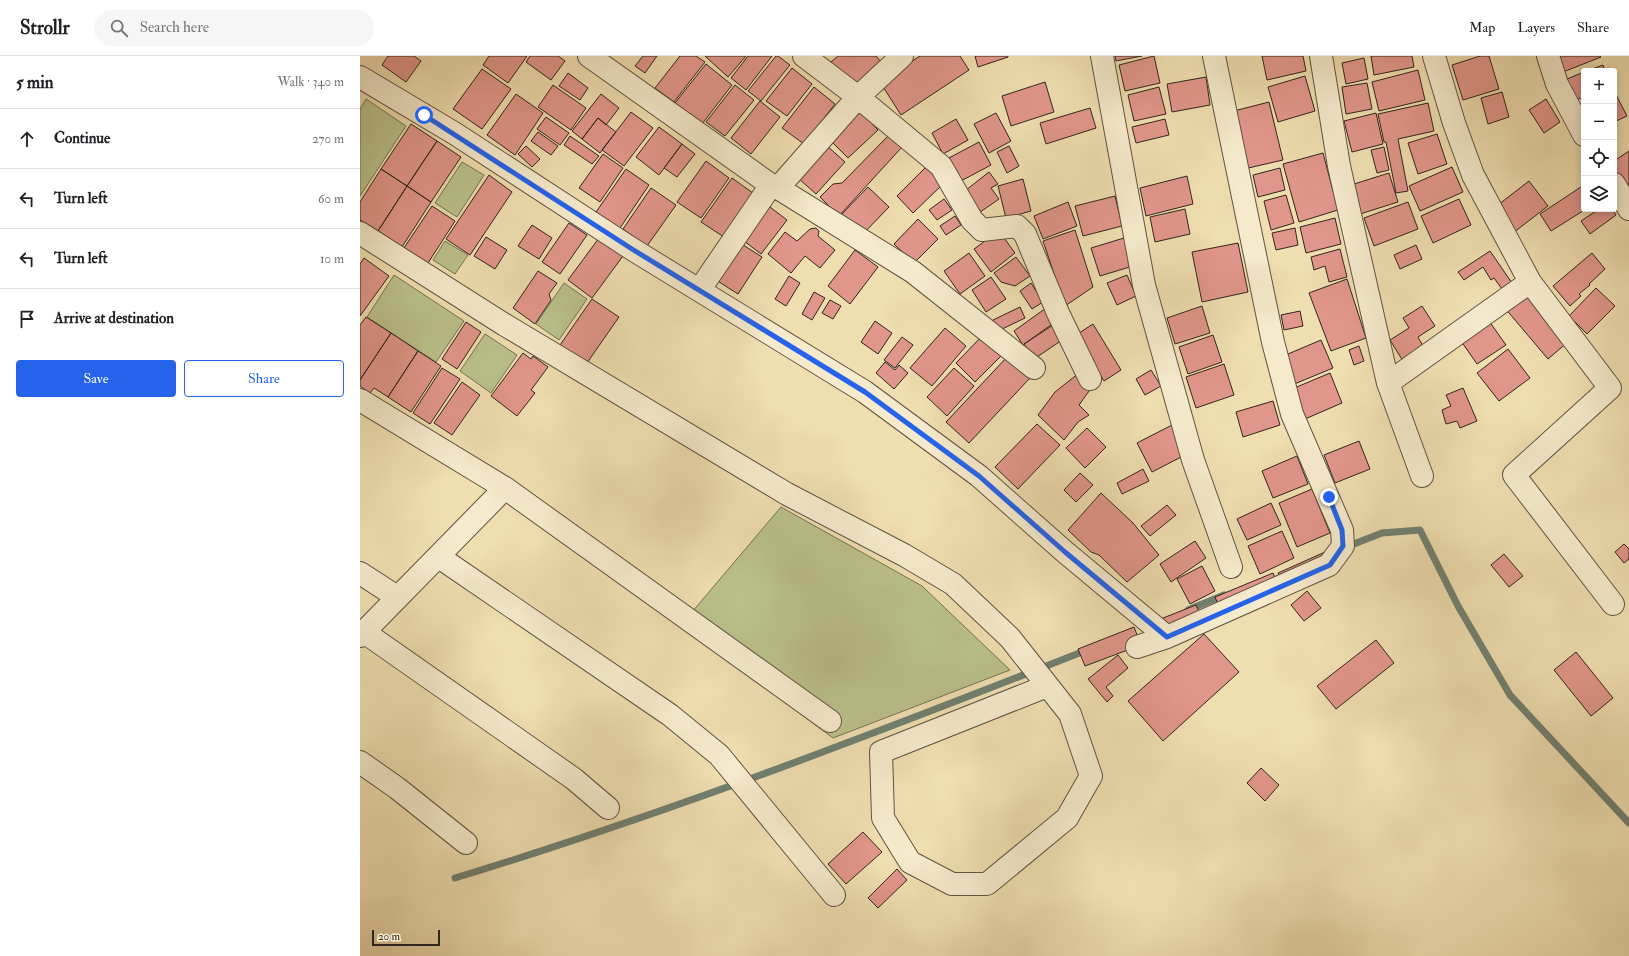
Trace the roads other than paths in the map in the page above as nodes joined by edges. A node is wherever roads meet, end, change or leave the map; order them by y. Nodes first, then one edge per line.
1 (589, 56) edge
2 (804, 56) edge
3 (902, 56) edge
4 (1102, 56) edge
5 (1214, 56) edge
6 (1321, 56) edge
7 (1434, 56) edge
8 (1548, 56) edge
9 (360, 77) edge
10 (858, 97) junction
11 (1581, 129) edge
12 (774, 186) junction
13 (1617, 189) edge
14 (1629, 209) edge
15 (360, 233) edge
16 (1530, 282) junction
17 (700, 289) junction
18 (1034, 368) dead end
19 (1090, 379) dead end
20 (1388, 383) junction
21 (360, 400) edge
22 (1422, 476) dead end
23 (505, 488) junction
24 (439, 557) junction
25 (1231, 567) dead end
26 (360, 573) edge
27 (398, 597) junction
28 (1614, 604) dead end
29 (362, 634) edge
30 (1167, 637) junction
31 (1138, 647) dead end
32 (1047, 686) junction
33 (830, 721) dead end
34 (360, 762) edge
35 (608, 808) dead end
36 (466, 843) dead end
37 (834, 895) dead end

1 - 12 street
2 - 10 street
3 - 10 street
4 - 25 street
5 - 30 street
6 - 20 street
7 - 16 street
8 - 11 street
9 - 17 street
10 - 12 street
10 - 19 street
12 - 17 street
12 - 18 street
13 - 14 street
15 - 32 street
16 - 20 street
16 - 28 street
17 - 30 street
20 - 22 street
21 - 23 street
23 - 24 street
23 - 33 street
24 - 27 street
24 - 37 street
26 - 27 street
27 - 29 street
29 - 35 street
30 - 31 street
32 - 32 street
34 - 36 street

